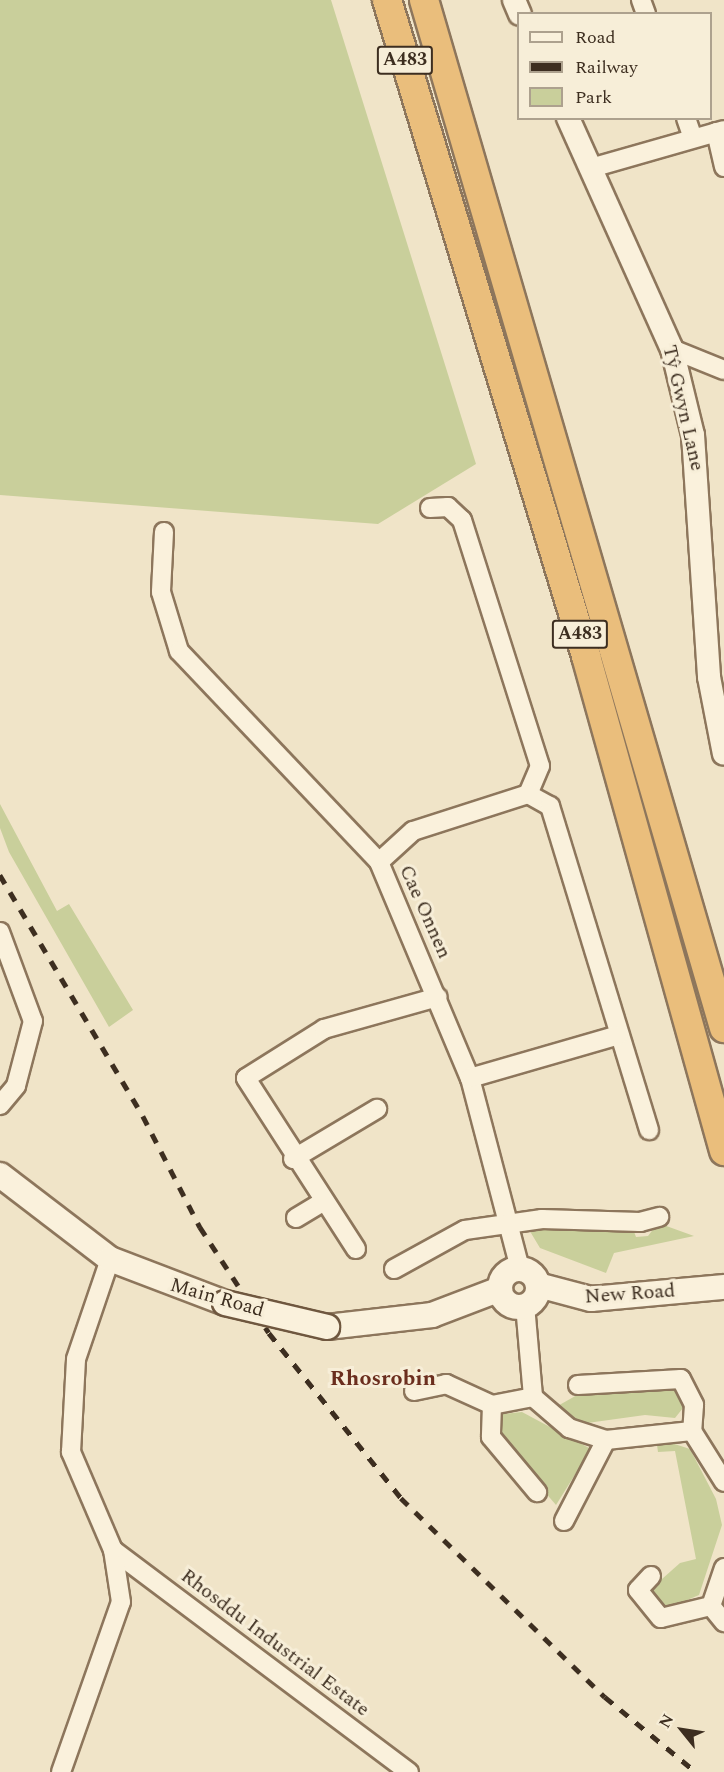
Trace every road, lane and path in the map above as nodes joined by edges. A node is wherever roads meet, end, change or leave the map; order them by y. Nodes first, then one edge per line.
1 (387, 0) edge
2 (424, 0) edge
3 (569, 120) edge
4 (687, 120) edge
5 (720, 131) edge
6 (693, 138) junction
7 (724, 167) edge
8 (591, 168) junction
9 (672, 349) junction
10 (724, 370) edge
11 (430, 508) dead end
12 (164, 532) dead end
13 (724, 754) edge
14 (528, 794) junction
15 (379, 862) junction
16 (0, 932) edge
17 (438, 997) junction
18 (724, 1028) edge
19 (619, 1035) junction
20 (470, 1078) junction
21 (0, 1105) edge
22 (377, 1109) dead end
23 (649, 1130) dead end
24 (724, 1151) edge
25 (293, 1160) junction
26 (0, 1175) edge
27 (323, 1202) junction
28 (659, 1217) dead end
29 (296, 1218) dead end
30 (506, 1224) junction
31 (356, 1249) dead end
32 (110, 1259) junction
33 (394, 1269) dead end
34 (520, 1269) junction
35 (538, 1284) junction
36 (724, 1287) edge
37 (500, 1289) junction
38 (525, 1305) junction
39 (578, 1385) dead end
40 (414, 1391) dead end
41 (533, 1397) junction
42 (492, 1406) junction
43 (692, 1431) junction
44 (606, 1440) junction
45 (724, 1482) edge
46 (537, 1492) dead end
47 (564, 1521) dead end
48 (113, 1550) junction
49 (724, 1568) edge
50 (651, 1576) dead end
51 (711, 1606) junction
52 (724, 1622) edge
53 (62, 1772) edge
54 (410, 1772) edge

1 - 24 highway, A483
2 - 18 highway, A483
3 - 8 street, Tŷ Gwyn Lane
4 - 6 street
5 - 6 street
5 - 7 street
6 - 8 street
8 - 9 street, Tŷ Gwyn Lane
9 - 10 street
9 - 13 street, Tŷ Gwyn Lane
11 - 14 street
12 - 15 street, Cae Onnen
14 - 15 street
14 - 19 street
15 - 17 street, Cae Onnen
16 - 21 street
17 - 20 street, Cae Onnen
17 - 25 street
19 - 20 street
19 - 23 street
20 - 30 street, Cae Onnen
22 - 25 street
25 - 27 street
26 - 32 main road, Main Road
27 - 29 street
27 - 31 street
28 - 30 street
30 - 33 street
30 - 34 street, Cae Onnen
32 - 37 main road, Main Road, bridge
32 - 48 street
34 - 35 main road, New Road
34 - 37 main road
35 - 36 main road, New Road
35 - 38 main road
37 - 38 main road
38 - 41 street
39 - 43 street
40 - 42 street
41 - 42 street
41 - 44 street
42 - 46 street
43 - 44 street
43 - 45 street
44 - 47 street
48 - 53 street
48 - 54 street, Rhosddu Industrial Estate
49 - 51 street
50 - 51 street
51 - 52 street

